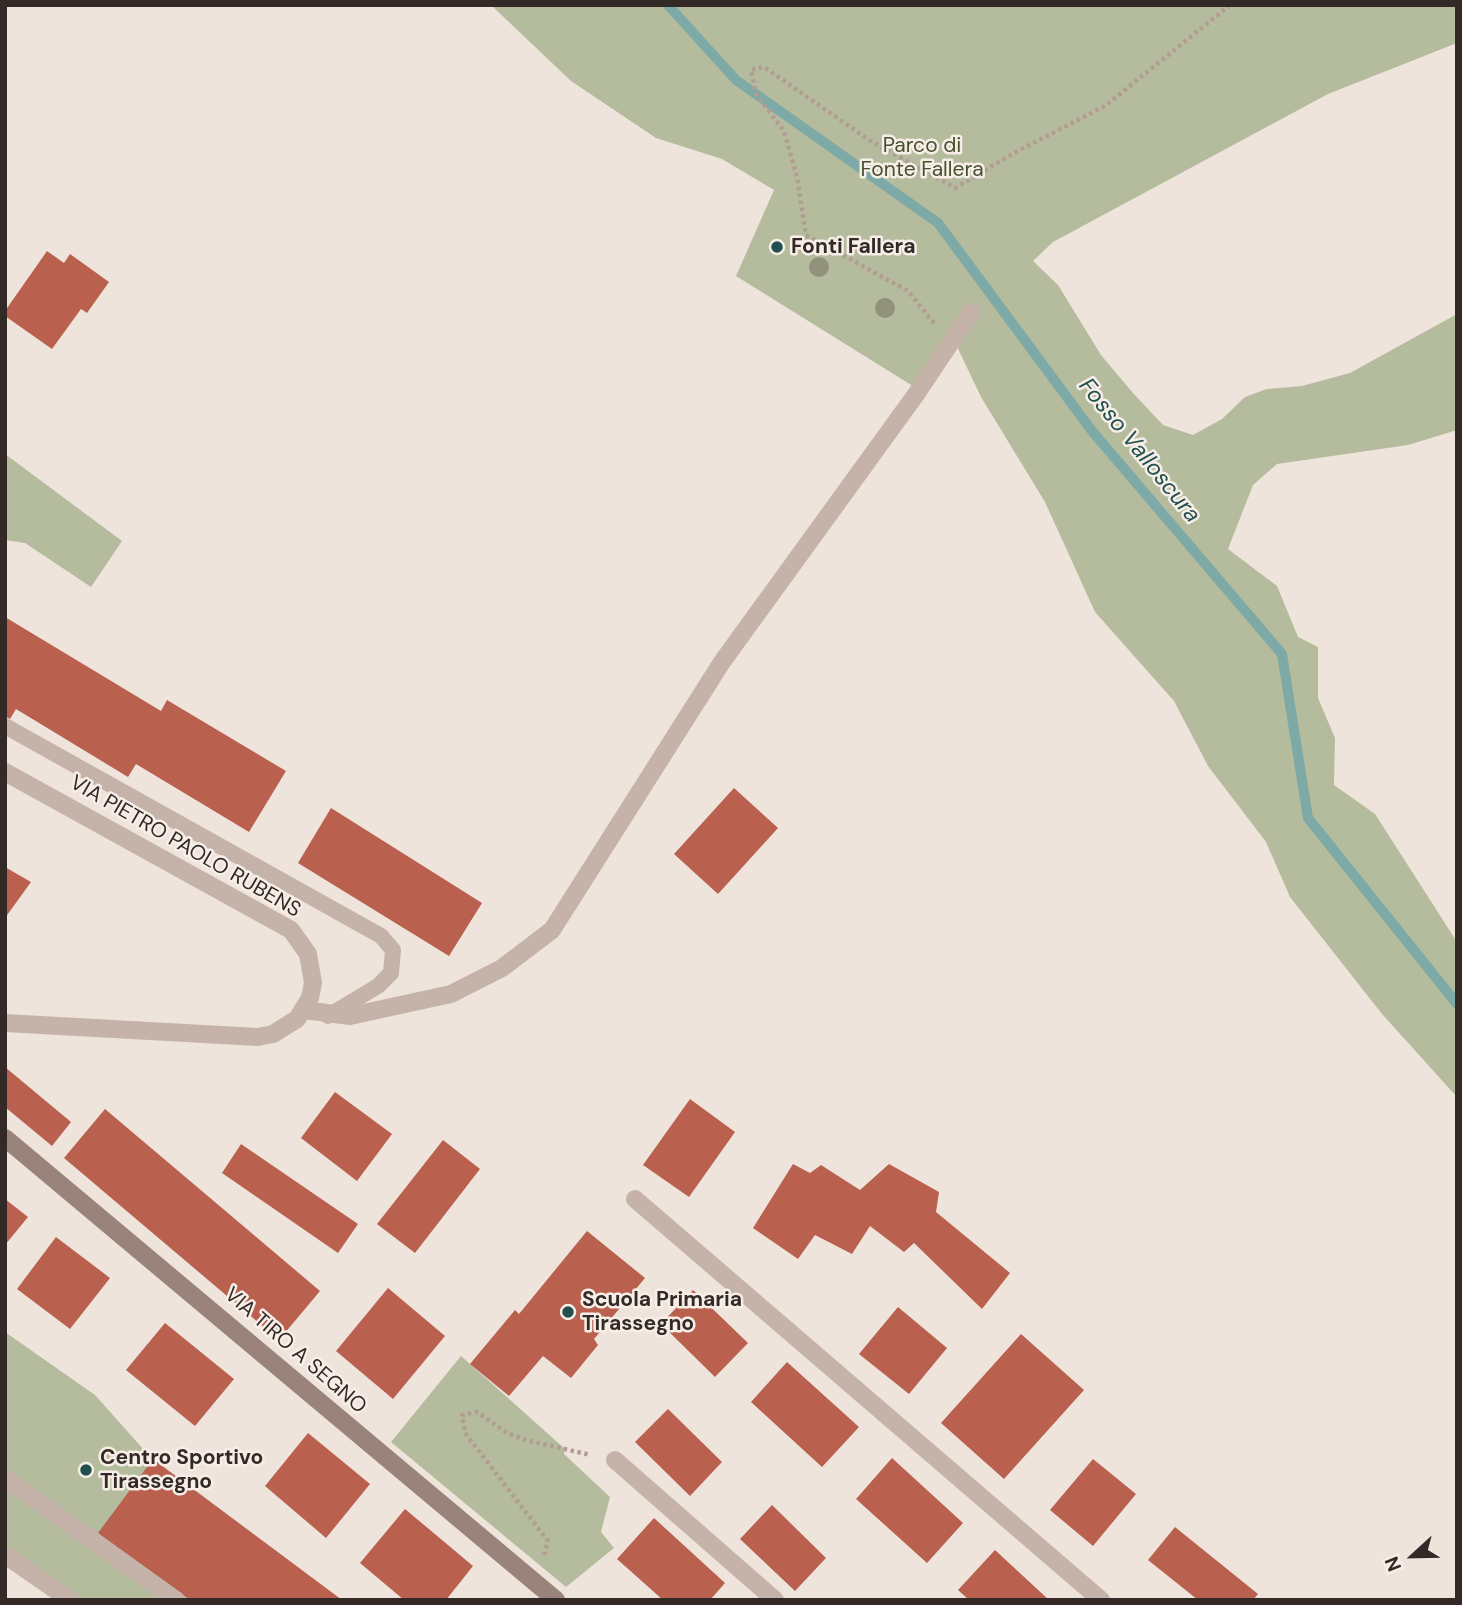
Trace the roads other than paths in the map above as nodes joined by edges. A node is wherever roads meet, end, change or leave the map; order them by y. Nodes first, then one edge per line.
1 (971, 312) dead end
2 (5, 726) edge
3 (5, 772) edge
4 (304, 1010) junction
5 (328, 1016) junction
6 (5, 1023) edge
7 (5, 1138) edge
8 (635, 1199) dead end
9 (615, 1460) dead end
10 (5, 1478) edge
11 (5, 1555) edge
12 (70, 1600) edge
13 (176, 1600) edge
14 (556, 1600) edge
15 (775, 1600) edge
16 (1101, 1600) edge

1 - 5 street
2 - 5 lane
3 - 4 street, VIA PIETRO PAOLO RUBENS
4 - 5 street
4 - 6 street
7 - 14 main road, VIA TIRO A SEGNO
8 - 16 street
9 - 15 street
10 - 13 street
11 - 12 street

